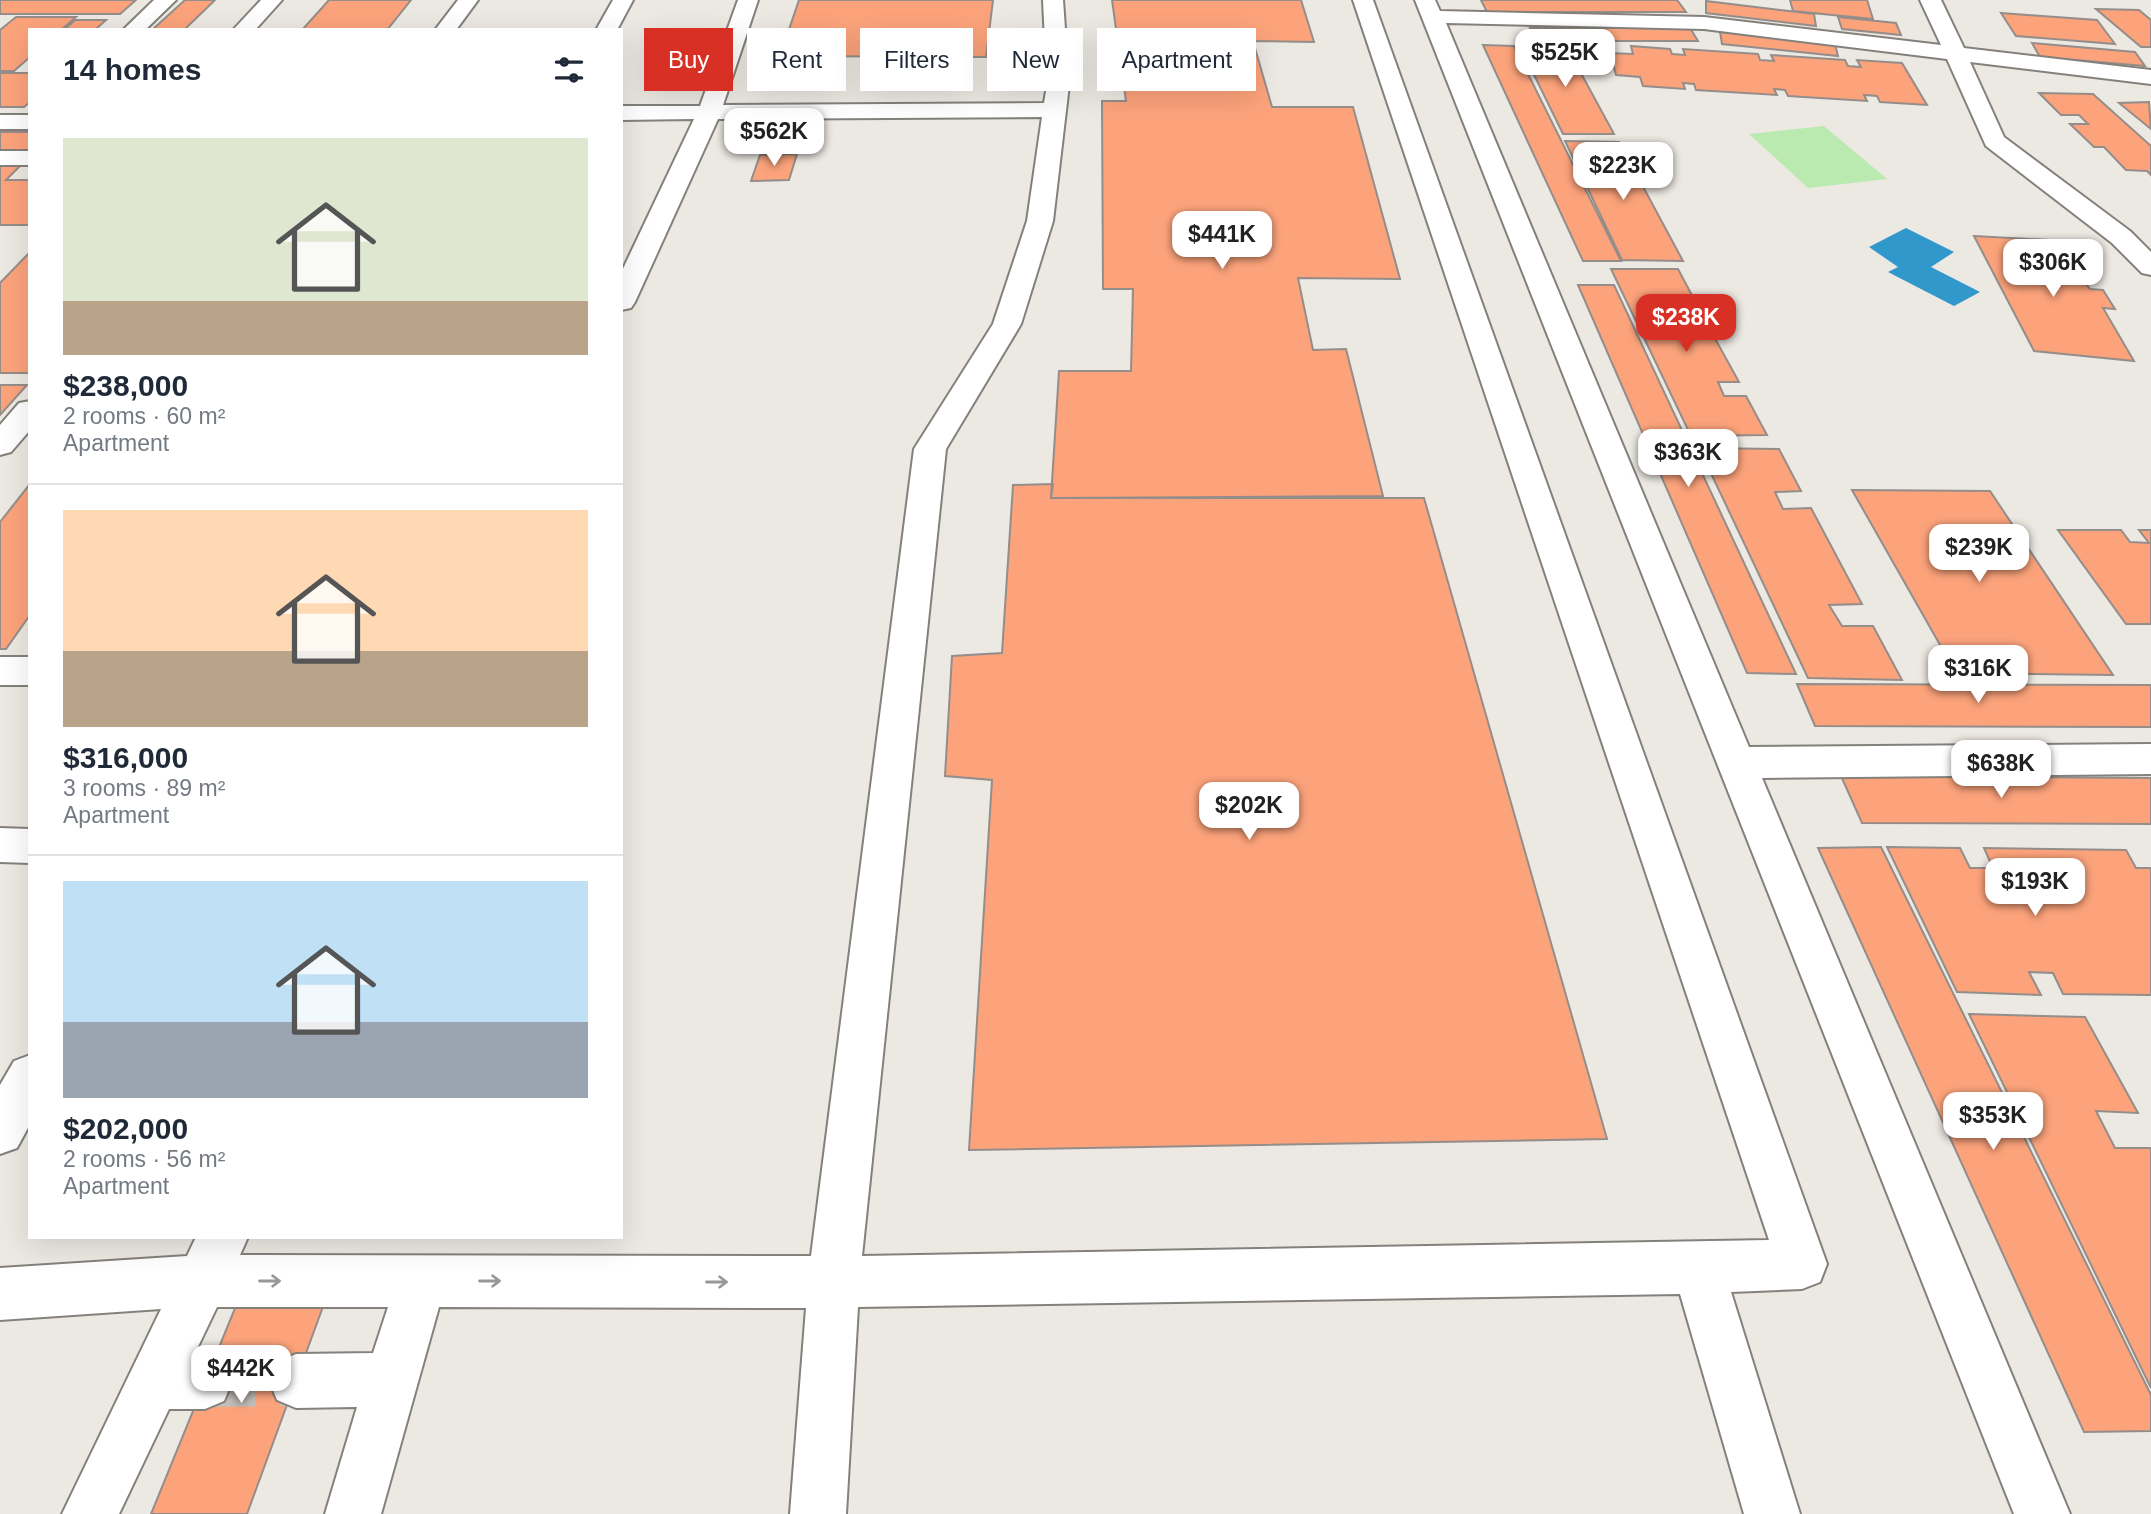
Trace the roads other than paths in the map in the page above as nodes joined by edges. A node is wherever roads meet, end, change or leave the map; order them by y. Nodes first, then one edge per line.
1 (166, 0) edge
2 (272, 0) edge
3 (468, 0) edge
4 (623, 0) edge
5 (748, 0) edge
6 (1053, 0) edge
7 (1363, 0) edge
8 (1930, 0) edge
9 (1429, 9) edge
10 (135, 28) edge
11 (245, 28) edge
12 (447, 28) edge
13 (607, 28) edge
14 (1956, 55) junction
15 (2147, 79) edge
16 (1055, 110) junction
17 (623, 113) edge
18 (709, 113) junction
19 (0, 122) edge
20 (28, 122) edge
21 (0, 158) edge
22 (28, 158) edge
23 (2151, 267) edge
24 (623, 298) edge
25 (28, 412) edge
26 (0, 445) edge
27 (0, 671) edge
28 (28, 671) edge
29 (2151, 759) edge
30 (1736, 763) junction
31 (0, 845) edge
32 (28, 846) edge
33 (28, 1081) edge
34 (0, 1131) edge
35 (212, 1259) edge
36 (1698, 1268) junction
37 (421, 1281) junction
38 (834, 1282) junction
39 (0, 1294) edge
40 (393, 1380) junction
41 (296, 1381) tunnel mouth
42 (153, 1382) junction
43 (205, 1382) tunnel mouth
44 (90, 1514) edge
45 (353, 1514) edge
46 (818, 1514) edge
47 (1772, 1514) edge
48 (2042, 1514) edge

1 - 10 main road
2 - 11 main road
3 - 12 main road
4 - 13 main road
5 - 18 main road
6 - 16 main road
7 - 36 main road
8 - 14 main road
9 - 14 main road
9 - 30 main road
14 - 15 main road
14 - 23 main road
16 - 18 main road
16 - 38 main road
17 - 18 main road
18 - 24 main road
19 - 20 main road
21 - 22 main road
25 - 26 main road
27 - 28 main road
29 - 30 main road
30 - 48 main road
31 - 32 main road
33 - 34 main road
35 -> 37 main road
35 - 39 main road
35 - 42 main road
36 - 38 main road
36 - 47 main road
37 -> 38 main road
37 - 40 main road
38 - 46 main road
40 - 41 main road
40 - 45 main road
42 - 43 main road
42 - 44 main road

